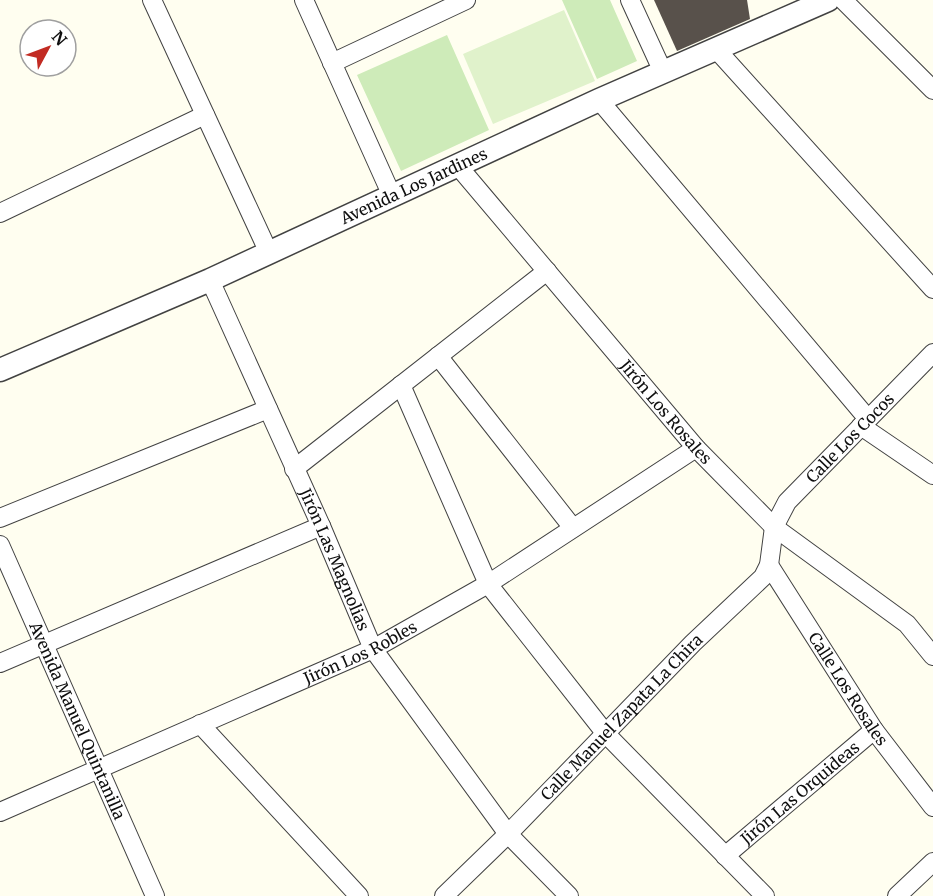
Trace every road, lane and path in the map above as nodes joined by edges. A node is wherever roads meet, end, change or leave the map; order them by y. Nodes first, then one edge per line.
1 (152, 0) edge
2 (304, 0) edge
3 (466, 0) edge
4 (630, 0) edge
5 (828, 0) edge
6 (843, 0) edge
7 (716, 49) junction
8 (332, 63) junction
9 (663, 72) junction
10 (933, 90) edge
11 (599, 100) junction
12 (205, 115) junction
13 (458, 166) junction
14 (392, 196) junction
15 (0, 213) edge
16 (268, 253) junction
17 (547, 271) junction
18 (210, 280) junction
19 (933, 289) edge
20 (933, 352) edge
21 (438, 356) junction
22 (0, 370) edge
23 (401, 385) junction
24 (268, 409) junction
25 (865, 423) junction
26 (696, 448) junction
27 (294, 469) junction
28 (933, 475) edge
29 (0, 518) edge
30 (321, 526) junction
31 (774, 527) junction
32 (573, 528) junction
33 (0, 545) edge
34 (769, 565) junction
35 (488, 584) junction
36 (43, 643) junction
37 (373, 649) junction
38 (933, 656) edge
39 (0, 663) edge
40 (200, 724) junction
41 (874, 730) junction
42 (606, 734) junction
43 (98, 770) junction
44 (933, 807) edge
45 (0, 812) edge
46 (508, 834) junction
47 (725, 856) junction
48 (933, 862) edge
49 (155, 896) edge
50 (359, 896) edge
51 (444, 896) edge
52 (569, 896) edge
53 (765, 896) edge
54 (897, 896) edge

1 - 12 street
2 - 8 street
3 - 8 street
4 - 9 street
5 - 7 street, Avenida Los Jardines
6 - 10 street
7 - 9 street, Avenida Los Jardines
7 - 19 street
8 - 14 street
9 - 11 street, Avenida Los Jardines
11 - 13 street, Avenida Los Jardines
11 - 25 street
12 - 15 street
12 - 16 street
13 - 14 street, Avenida Los Jardines
13 - 17 street, Jirón Los Rosales
14 - 16 street, Avenida Los Jardines
16 - 18 street, Avenida Los Jardines
17 - 21 street
17 - 26 street, Jirón Los Rosales
18 - 22 street, Avenida Los Jardines
18 - 24 street, Jirón Las Magnolias
20 - 25 street, Calle Los Cocos
21 - 23 street
21 - 32 street
23 - 27 street
23 - 35 street
24 - 27 street, Jirón Las Magnolias
24 - 29 street
25 - 28 street
25 - 31 street, Calle Los Cocos
26 - 31 street, Jirón Los Rosales
26 - 32 street, Jirón Los Robles
27 - 30 street, Jirón Las Magnolias
30 - 36 street
30 - 37 street, Jirón Las Magnolias
31 - 34 street
31 - 38 street, Jirón Los Rosales
32 - 35 street, Jirón Los Robles
33 - 36 street, Avenida Manuel Quintanilla
34 - 41 street, Calle Los Rosales
34 - 42 street, Calle Manuel Zapata La Chira
35 - 37 street, Jirón Los Robles
35 - 42 street
36 - 39 street
36 - 43 street, Avenida Manuel Quintanilla
37 - 40 street, Jirón Los Robles
37 - 46 street, Jirón Las Magnolias
40 - 43 street, Jirón Los Robles
40 - 50 street
41 - 44 street, Calle Los Rosales
41 - 47 street, Jirón Las Orquideas
42 - 46 street, Calle Manuel Zapata La Chira
42 - 47 street
43 - 45 street, Jirón Los Robles
43 - 49 street, Avenida Manuel Quintanilla
46 - 51 street, Calle Manuel Zapata La Chira
46 - 52 street, Jirón Las Magnolias
47 - 53 street
48 - 54 street

